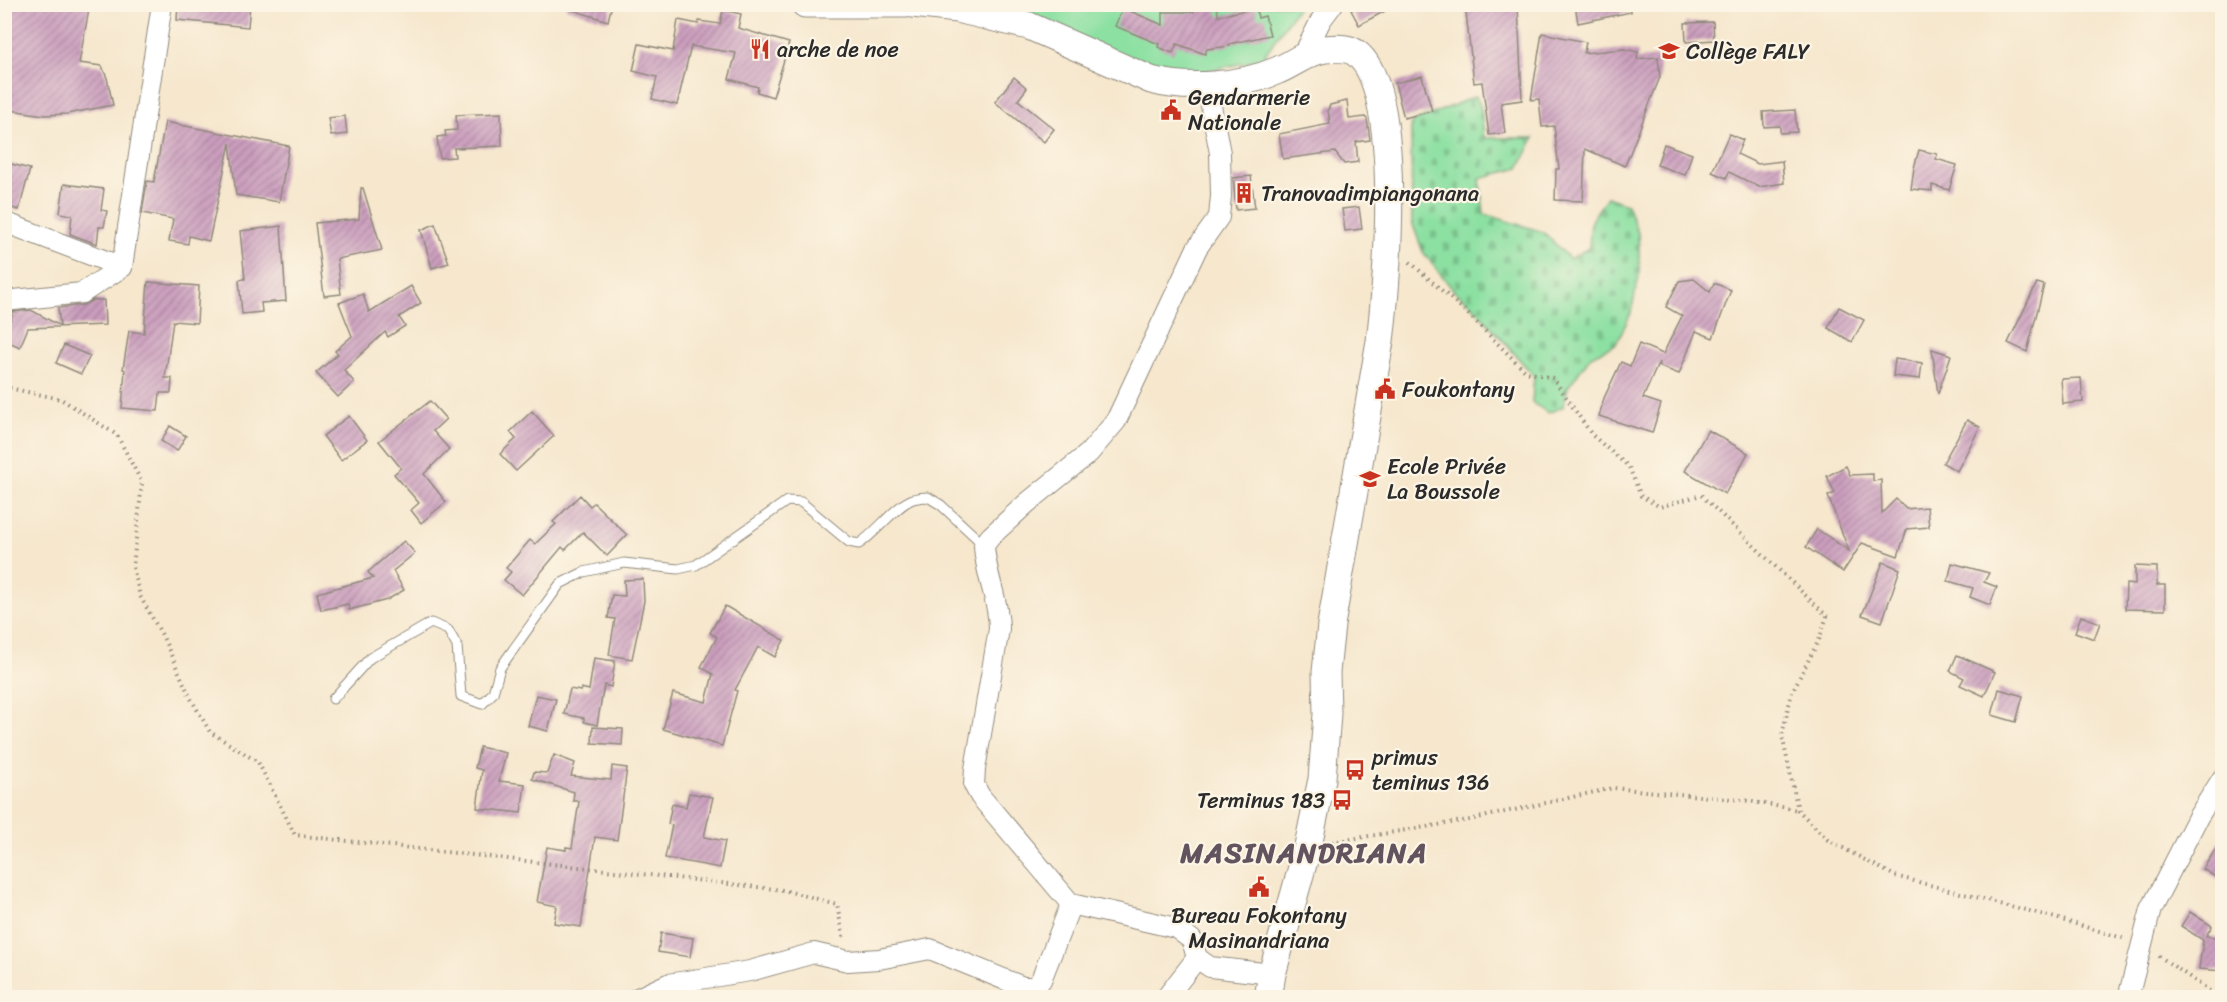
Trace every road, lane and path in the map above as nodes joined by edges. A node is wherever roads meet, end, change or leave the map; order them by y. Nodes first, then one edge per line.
1 (162, 4) edge
2 (805, 4) edge
3 (906, 4) edge
4 (914, 4) edge
5 (1333, 4) edge
6 (1302, 58) junction
7 (1207, 85) junction
8 (4, 222) edge
9 (1389, 244) junction
10 (122, 267) junction
11 (4, 301) edge
12 (4, 387) edge
13 (984, 545) junction
14 (333, 699) dead end
15 (2223, 779) edge
16 (1798, 810) junction
17 (1308, 846) junction
18 (1071, 904) junction
19 (2142, 944) junction
20 (1197, 958) junction
21 (848, 961) junction
22 (1270, 986) edge
23 (638, 998) edge
24 (1166, 998) edge
25 (2127, 998) edge
26 (2220, 998) edge

1 - 10 street
2 - 3 street
4 - 7 street
5 - 6 street
6 - 7 street
6 - 9 street
7 - 13 street
8 - 10 street
9 - 16 path
9 - 17 street
10 - 11 street
12 - 21 path
13 - 14 lane
13 - 18 street
15 - 19 street
16 - 17 path
16 - 19 path
17 - 22 street
18 - 20 street
18 - 21 street
19 - 25 street
19 - 26 path
20 - 22 street
20 - 24 street
21 - 23 street

